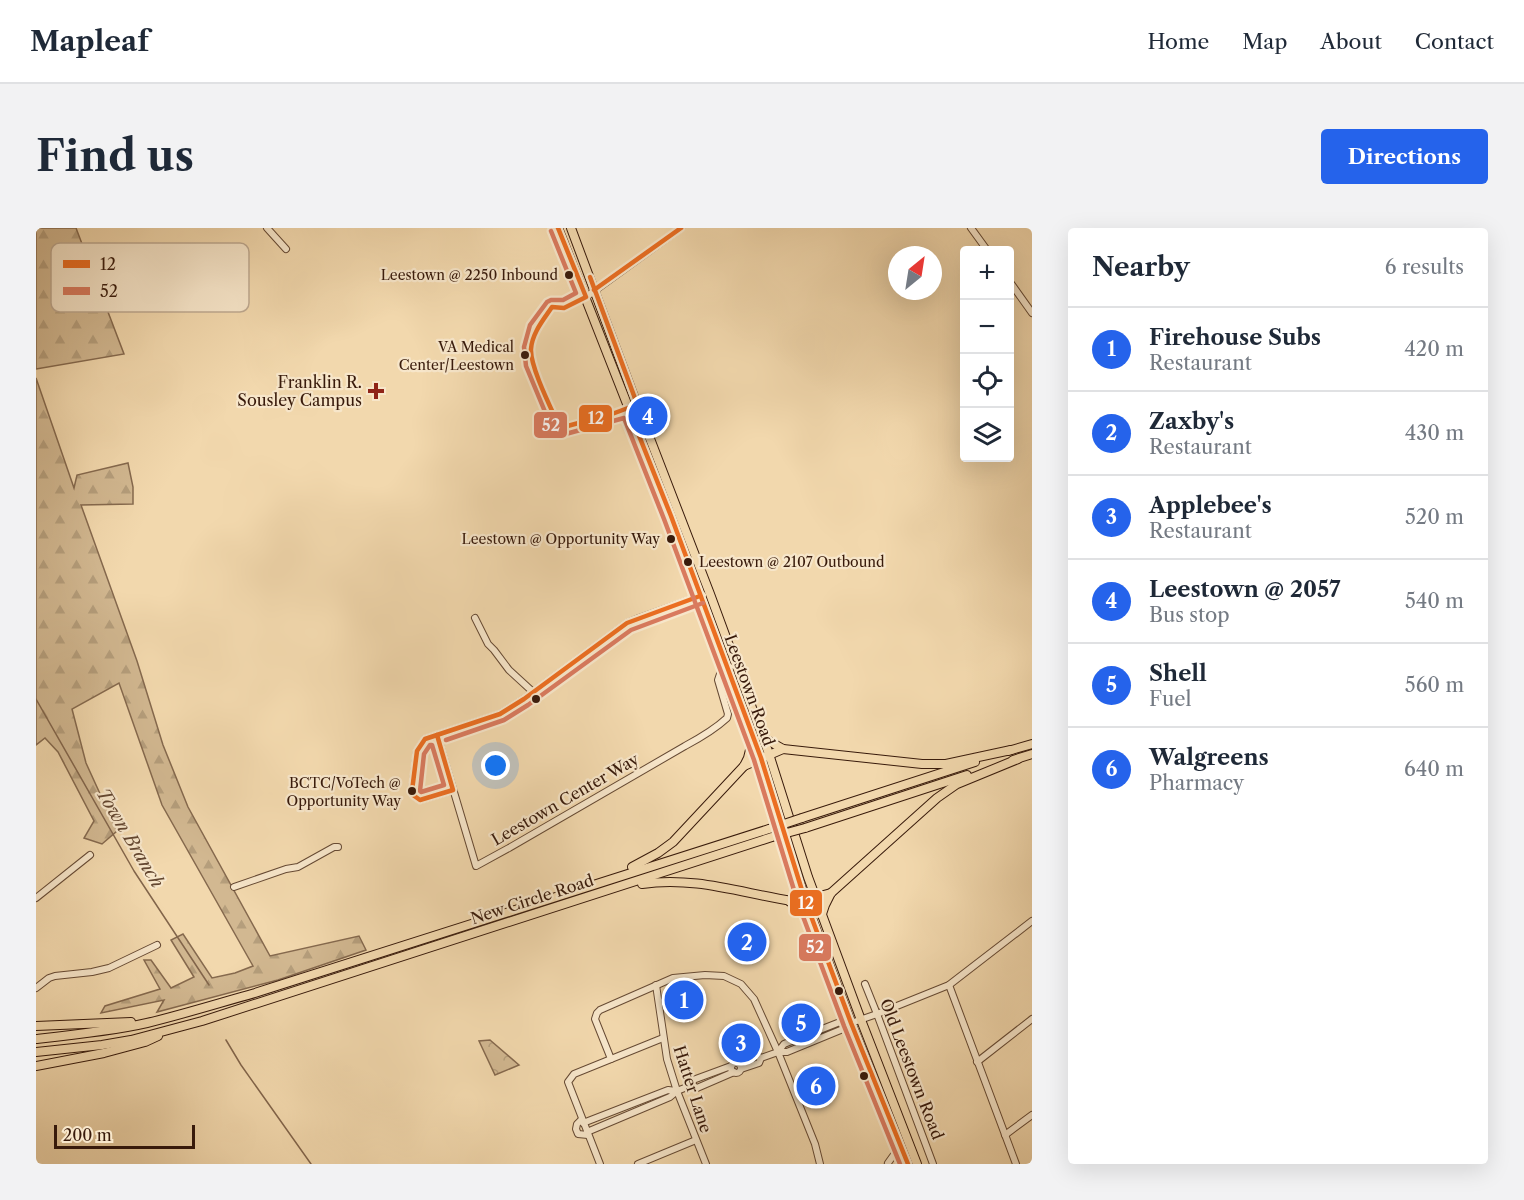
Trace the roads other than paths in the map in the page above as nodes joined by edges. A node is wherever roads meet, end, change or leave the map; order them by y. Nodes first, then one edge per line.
1 (267, 228) edge
2 (558, 228) edge
3 (571, 228) edge
4 (681, 228) edge
5 (971, 228) edge
6 (984, 246) edge
7 (286, 249) dead end
8 (1014, 288) edge
9 (594, 290) junction
10 (586, 297) junction
11 (1032, 313) edge
12 (633, 407) junction
13 (710, 594) junction
14 (700, 596) junction
15 (475, 618) dead end
16 (732, 666) junction
17 (533, 692) junction
18 (437, 735) junction
19 (758, 737) junction
20 (1032, 744) edge
21 (783, 749) junction
22 (1011, 750) junction
23 (1032, 754) edge
24 (765, 756) junction
25 (1018, 759) junction
26 (744, 766) junction
27 (453, 790) junction
28 (771, 833) junction
29 (338, 847) dead end
30 (90, 855) dead end
31 (611, 878) junction
32 (627, 885) junction
33 (234, 886) dead end
34 (831, 893) junction
35 (816, 897) junction
36 (36, 898) edge
37 (784, 899) junction
38 (805, 900) junction
39 (810, 913) junction
40 (822, 914) junction
41 (1032, 921) edge
42 (156, 945) dead end
43 (865, 984) dead end
44 (656, 985) junction
45 (949, 985) junction
46 (36, 988) edge
47 (878, 1014) junction
48 (1032, 1019) edge
49 (861, 1020) junction
50 (146, 1023) junction
51 (851, 1023) junction
52 (36, 1026) edge
53 (166, 1031) junction
54 (663, 1038) junction
55 (36, 1039) edge
56 (36, 1052) edge
57 (778, 1052) junction
58 (612, 1059) junction
59 (977, 1062) junction
60 (36, 1066) edge
61 (676, 1091) junction
62 (1032, 1115) edge
63 (583, 1121) junction
64 (587, 1133) junction
65 (1005, 1136) junction
66 (696, 1140) junction
67 (898, 1141) junction
68 (600, 1164) edge
69 (638, 1164) edge
70 (706, 1164) edge
71 (820, 1164) edge
72 (887, 1164) edge
73 (900, 1164) edge
74 (908, 1164) edge
75 (917, 1164) edge
76 (933, 1164) edge
77 (1016, 1164) edge

1 - 7 street
2 - 10 main road, Leestown Road
3 - 9 main road, Leestown Road
4 - 9 street
5 - 6 street
8 - 11 street
9 - 10 street
9 - 12 main road, Leestown Road
10 - 12 main road, Leestown Road
12 - 13 main road, Leestown Road
12 - 14 main road, Leestown Road
13 - 14 street
13 - 16 main road, Leestown Road
14 - 16 main road, Leestown Road
14 - 17 street
15 - 17 street
16 - 19 main road, Leestown Road
16 - 27 street, Leestown Center Way
17 - 18 street
18 - 27 street, Leestown Center Way
18 - 27 street
19 - 21 highway
19 - 24 main road, Leestown Road
19 - 26 highway
20 - 22 highway, New Circle Road
21 - 22 highway
21 - 24 highway
22 - 28 highway, New Circle Road, bridge
23 - 25 highway, New Circle Road
24 - 26 highway
24 - 35 main road, Leestown Road
24 - 38 main road, Leestown Road
25 - 28 highway, New Circle Road, bridge
25 - 34 highway
26 - 31 highway
28 - 31 highway, New Circle Road
28 - 32 highway, New Circle Road
29 - 33 street
30 - 36 street
31 - 50 highway, New Circle Road
32 - 37 highway
32 - 53 highway, New Circle Road
34 - 35 highway
34 - 40 highway
35 - 38 highway
35 - 40 main road, Leestown Road
37 - 38 highway
37 - 39 highway
38 - 39 main road, Leestown Road
39 - 51 main road, Leestown Road
40 - 49 main road, Leestown Road
41 - 45 street
42 - 46 street
43 - 47 street, Old Leestown Road
44 - 54 street, Hatter Lane
44 - 57 street
44 - 58 street
45 - 47 street
45 - 59 street
47 - 49 street
47 - 76 street, Old Leestown Road
48 - 59 street
49 - 51 street
49 - 75 main road, Leestown Road
50 - 52 highway
50 - 55 highway, New Circle Road
51 - 57 street
51 - 67 main road, Leestown Road
53 - 56 highway, New Circle Road
53 - 60 highway
54 - 58 street
54 - 61 street, Hatter Lane
57 - 61 street
57 - 71 street
58 - 63 street
59 - 65 street
61 - 63 street
61 - 64 street
61 - 66 street, Hatter Lane
62 - 65 street
63 - 64 street
64 - 68 street
65 - 77 street
66 - 69 street
66 - 70 street, Hatter Lane
67 - 72 street
67 - 74 main road, Leestown Road
72 - 73 street

